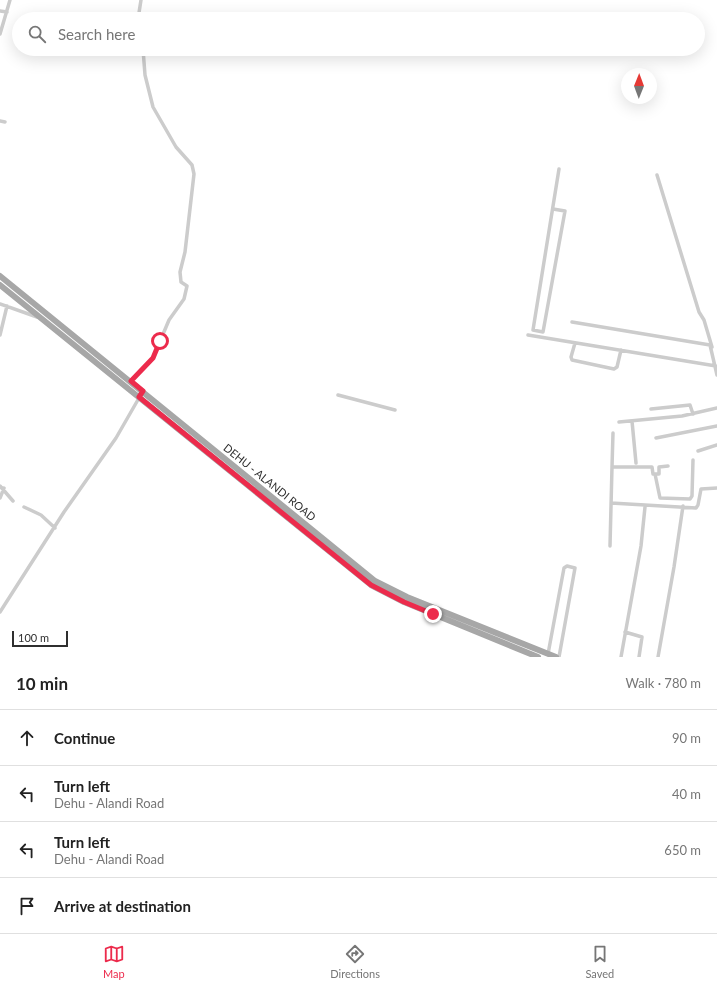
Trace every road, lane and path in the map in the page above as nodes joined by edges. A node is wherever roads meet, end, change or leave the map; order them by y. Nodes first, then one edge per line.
1 (10, 0) edge
2 (141, 0) edge
3 (0, 11) edge
4 (7, 12) junction
5 (139, 12) edge
6 (0, 34) edge
7 (144, 56) edge
8 (0, 121) edge
9 (5, 122) dead end
10 (560, 169) dead end
11 (657, 175) dead end
12 (553, 209) junction
13 (0, 276) edge
14 (0, 285) edge
15 (0, 304) edge
16 (7, 306) junction
17 (41, 318) junction
18 (572, 322) dead end
19 (67, 330) junction
20 (538, 331) junction
21 (0, 335) edge
22 (528, 335) dead end
23 (63, 336) junction
24 (537, 336) junction
25 (574, 342) junction
26 (712, 347) junction
27 (621, 350) junction
28 (716, 366) junction
29 (717, 375) edge
30 (131, 381) junction
31 (143, 391) junction
32 (338, 395) dead end
33 (139, 397) junction
34 (717, 408) edge
35 (652, 409) dead end
36 (395, 410) dead end
37 (693, 414) junction
38 (632, 421) junction
39 (619, 422) dead end
40 (717, 426) edge
41 (613, 433) dead end
42 (656, 438) dead end
43 (717, 445) edge
44 (698, 451) dead end
45 (693, 460) dead end
46 (636, 464) dead end
47 (668, 466) dead end
48 (612, 467) junction
49 (655, 474) junction
50 (2, 487) edge
51 (717, 488) edge
52 (0, 498) edge
53 (14, 501) dead end
54 (611, 503) junction
55 (682, 506) junction
56 (24, 507) dead end
57 (646, 508) dead end
58 (55, 528) junction
59 (610, 546) dead end
60 (0, 612) edge
61 (625, 632) junction
62 (548, 654) junction
63 (538, 657) edge
64 (558, 657) edge
65 (621, 657) edge
66 (638, 657) edge
67 (658, 657) edge

1 - 4 street
2 - 5 street
3 - 4 street
4 - 6 street
7 - 30 street
8 - 9 street
10 - 12 street
11 - 26 street
12 - 20 street
12 - 20 street
13 - 19 main road, DEHU - ALANDI ROAD
14 - 17 main road, DEHU - ALANDI ROAD
15 - 16 street
16 - 17 street
16 - 21 street
17 - 23 main road, DEHU - ALANDI ROAD
18 - 26 street
19 - 23 main road
19 - 30 main road, DEHU - ALANDI ROAD
20 - 24 street
22 - 24 street
23 - 33 main road, DEHU - ALANDI ROAD
24 - 25 street
25 - 27 street
25 - 27 street
26 - 28 street
27 - 28 street
28 - 29 street
30 - 31 main road, DEHU - ALANDI ROAD
31 - 33 street
31 - 62 main road, DEHU - ALANDI ROAD
32 - 36 street
33 - 58 street
33 - 63 main road, DEHU - ALANDI ROAD
34 - 37 street
35 - 37 street
37 - 38 street
38 - 39 street
38 - 46 street
40 - 42 street
41 - 48 street
43 - 44 street
45 - 49 street
47 - 49 street
48 - 49 street
48 - 54 street
50 - 52 street
50 - 53 street
51 - 55 street
54 - 55 street
54 - 59 street
55 - 67 street
56 - 58 street
57 - 61 street
58 - 60 street
61 - 65 street
61 - 66 street
62 - 64 main road, DEHU - ALANDI ROAD
62 - 64 street

